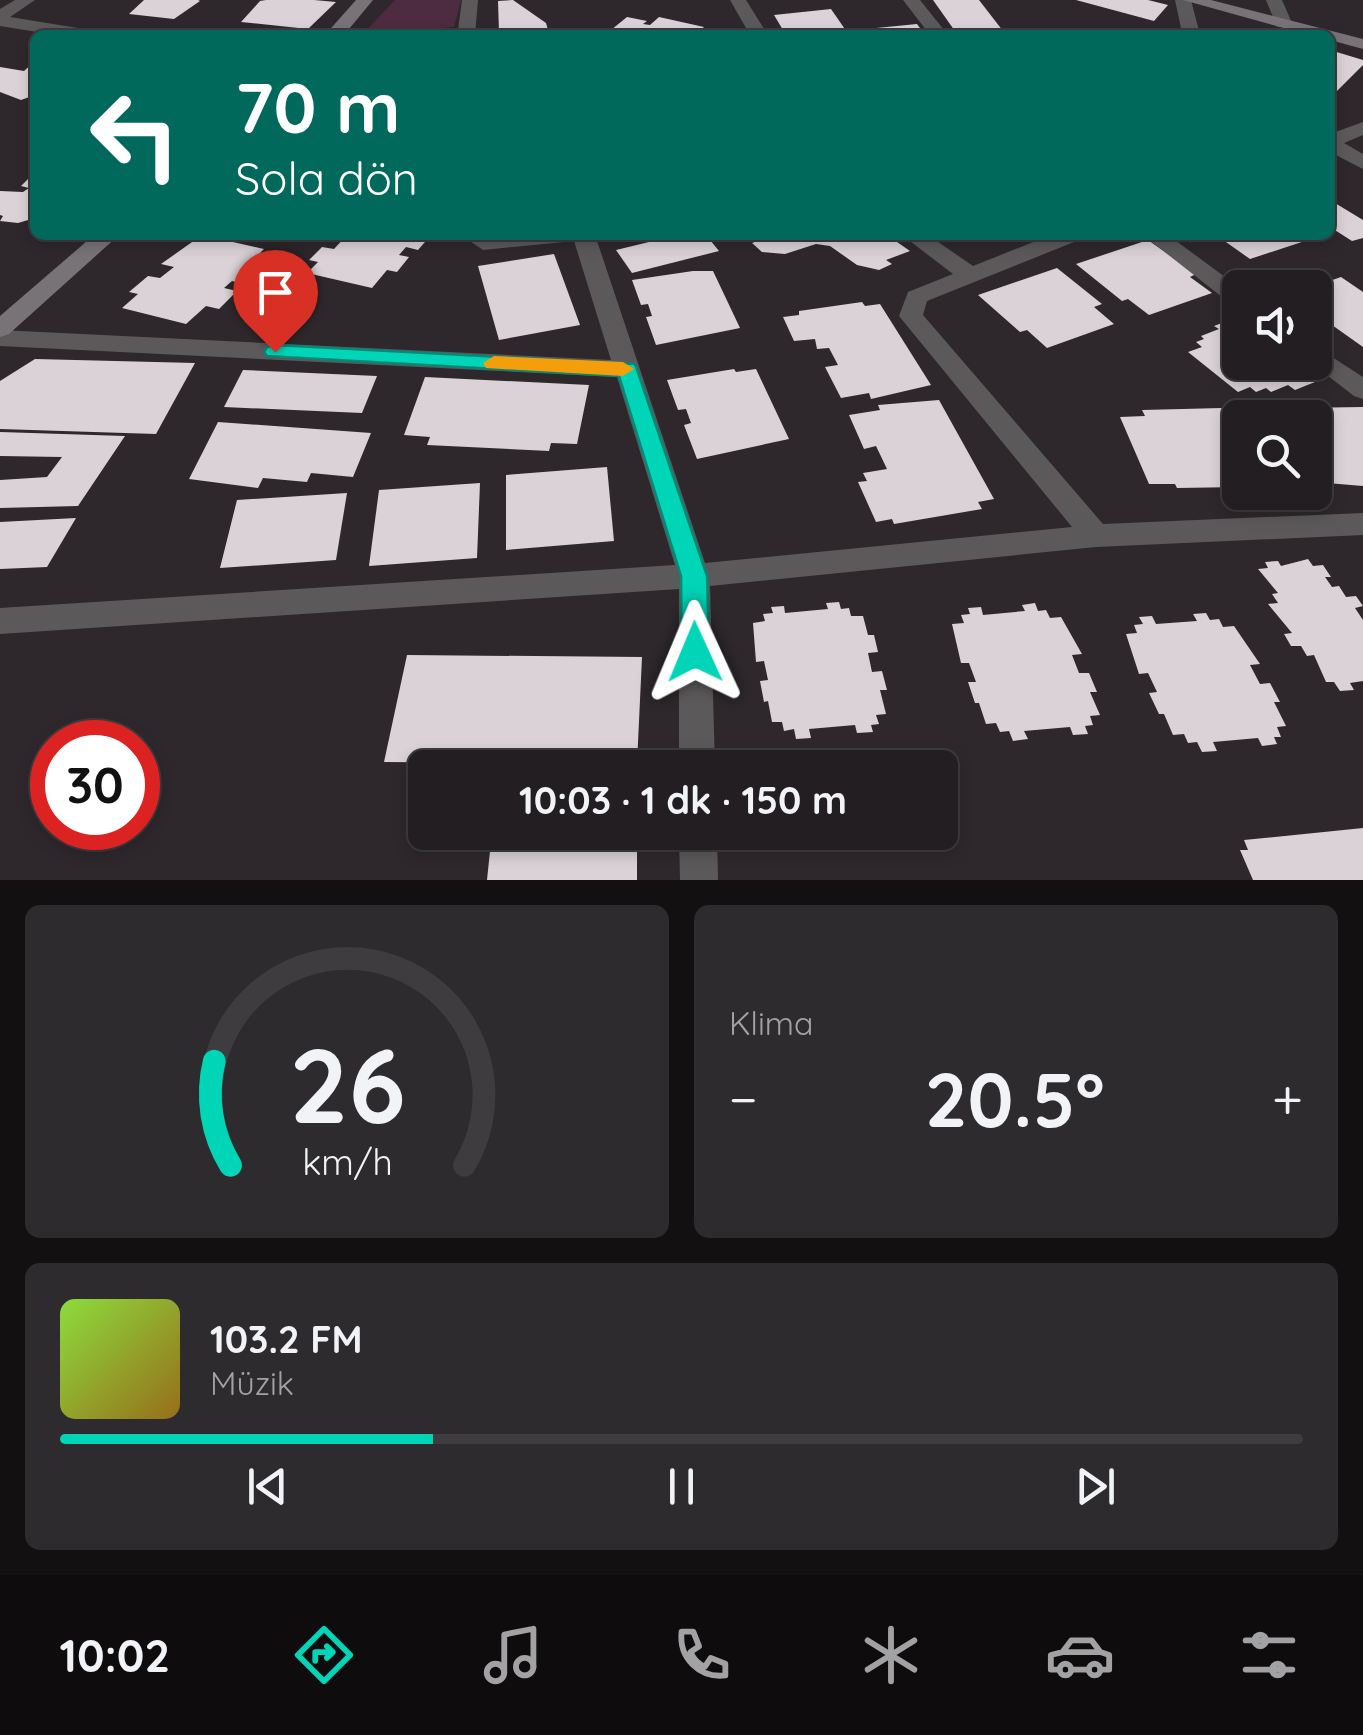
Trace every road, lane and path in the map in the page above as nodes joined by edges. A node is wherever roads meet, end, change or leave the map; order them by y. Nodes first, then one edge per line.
1 (27, 0) edge
2 (365, 0) edge
3 (470, 0) edge
4 (738, 0) edge
5 (911, 0) edge
6 (1183, 0) edge
7 (1191, 0) edge
8 (1274, 0) edge
9 (0, 18) edge
10 (1283, 22) junction
11 (64, 30) edge
12 (338, 30) edge
13 (467, 30) edge
14 (756, 30) edge
15 (935, 30) edge
16 (1190, 30) edge
17 (1312, 30) edge
18 (1335, 36) edge
19 (1363, 44) edge
20 (1363, 128) edge
21 (1335, 140) edge
22 (1335, 145) edge
23 (1363, 163) edge
24 (102, 240) edge
25 (479, 240) edge
26 (516, 240) edge
27 (586, 240) edge
28 (920, 240) edge
29 (1059, 240) edge
30 (1161, 240) edge
31 (972, 276) junction
32 (1222, 286) edge
33 (0, 328) edge
34 (0, 338) edge
35 (1332, 366) edge
36 (628, 369) junction
37 (1362, 387) edge
38 (1363, 524) edge
39 (1096, 536) junction
40 (694, 576) junction
41 (0, 621) edge
42 (697, 750) edge
43 (698, 850) edge
44 (699, 880) edge

1 - 9 street
2 - 12 main road
3 - 13 street
4 - 14 street
5 - 15 street
6 - 16 street
7 - 10 main road
8 - 10 street
9 - 11 street
10 - 17 main road
18 - 19 main road
20 - 21 street
22 - 23 street
24 - 33 main road
25 - 26 street
27 - 36 street
28 - 31 street
29 - 31 street
30 - 32 street
31 - 39 street
34 - 36 street
35 - 37 street
36 - 40 street
38 - 39 street
39 - 40 street
40 - 41 street
40 - 42 street
43 - 44 street

